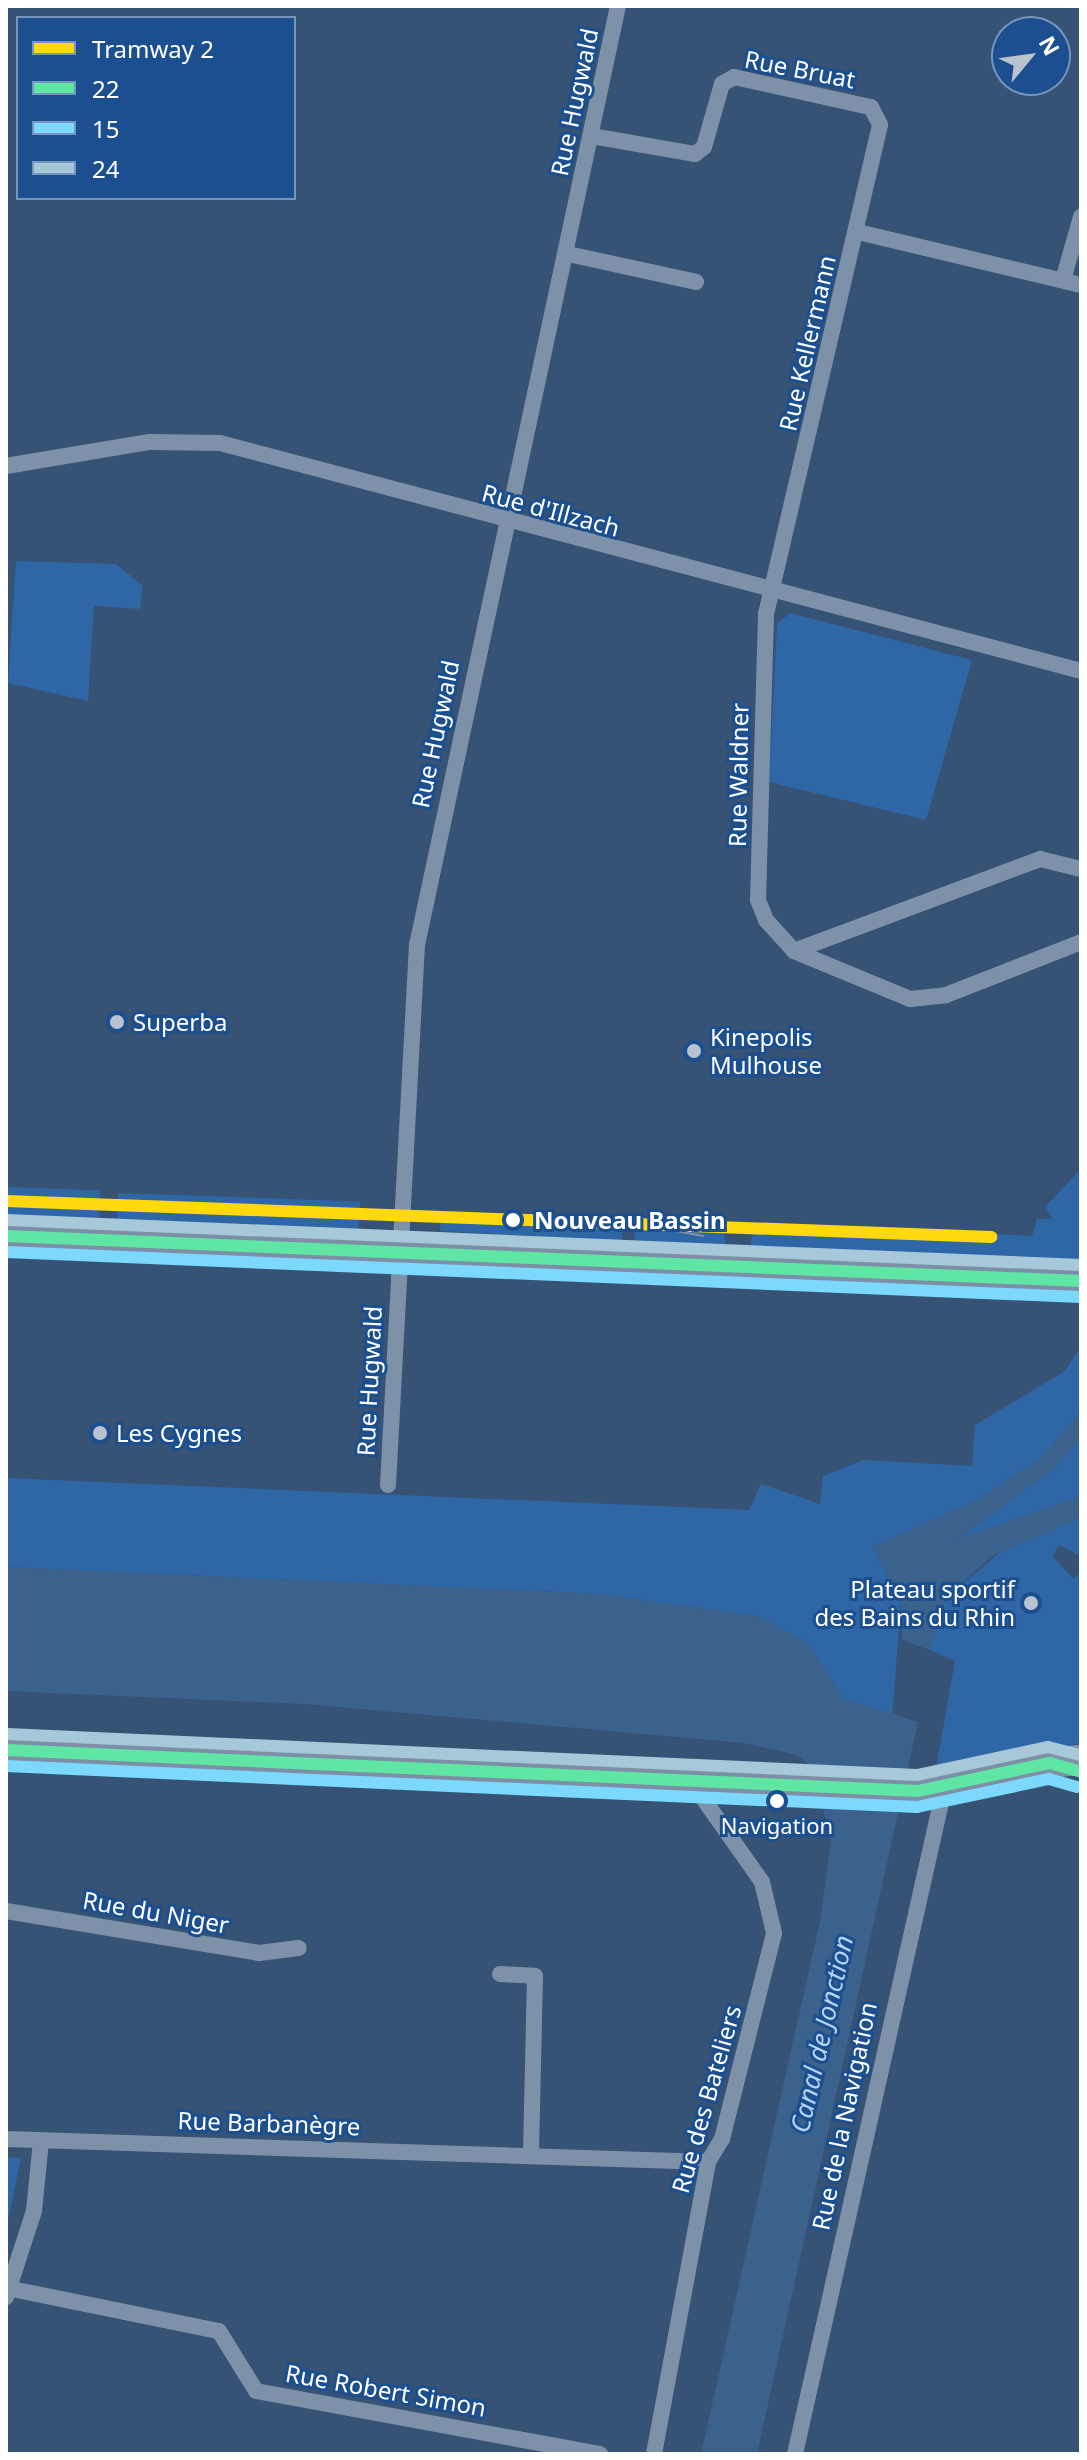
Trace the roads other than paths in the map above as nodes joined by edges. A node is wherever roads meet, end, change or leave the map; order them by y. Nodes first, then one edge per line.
1 (618, 6) edge
2 (871, 107) joint
3 (592, 136) junction
4 (1081, 217) edge
5 (858, 232) junction
6 (568, 254) junction
7 (1063, 280) junction
8 (696, 282) dead end
9 (1081, 285) edge
10 (6, 466) edge
11 (506, 524) junction
12 (775, 590) junction
13 (1081, 671) edge
14 (1081, 869) edge
15 (1081, 942) edge
16 (794, 951) junction
17 (6, 1236) edge
18 (399, 1252) junction
19 (1081, 1281) edge
20 (388, 1485) dead end
21 (6, 1750) edge
22 (1081, 1760) edge
23 (1050, 1763) joint
24 (690, 1780) junction
25 (931, 1790) junction
26 (6, 1911) edge
27 (299, 1948) dead end
28 (500, 1974) dead end
29 (6, 2139) edge
30 (41, 2141) junction
31 (531, 2155) junction
32 (708, 2162) junction
33 (7, 2293) edge
34 (600, 2454) edge
35 (654, 2454) edge
36 (795, 2454) edge

1 - 3 street, Rue Hugwald
2 - 3 street, Rue Bruat
2 - 5 street, Rue Kellermann
3 - 6 street, Rue Hugwald
4 - 7 street
5 - 7 street
5 - 12 street, Rue Kellermann
6 - 8 street
6 - 11 street, Rue Hugwald
7 - 9 street
10 - 11 street, Rue d'Illzach
11 - 12 street, Rue d'Illzach
11 - 18 street, Rue Hugwald
12 - 13 street, Rue d'Illzach
12 - 16 street, Rue Waldner
14 - 16 street
15 - 16 street, Rue Waldner
17 - 18 main road
18 - 19 main road
18 - 20 street, Rue Hugwald
21 - 24 main road
22 - 23 highway
23 - 25 main road
24 - 25 main road
24 - 32 street, Rue des Bateliers
25 - 36 street, Rue de la Navigation
26 - 27 street, Rue du Niger
28 - 31 street
29 - 30 street, Rue Barbanègre
30 - 31 street, Rue Barbanègre
30 - 33 street
31 - 32 street, Rue Barbanègre
32 - 35 street, Rue des Bateliers
33 - 34 street, Rue Robert Simon

